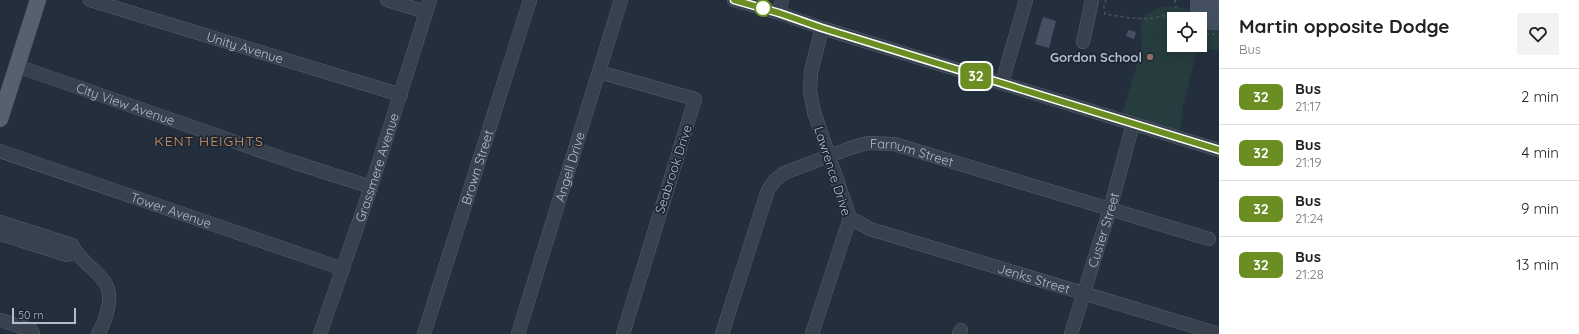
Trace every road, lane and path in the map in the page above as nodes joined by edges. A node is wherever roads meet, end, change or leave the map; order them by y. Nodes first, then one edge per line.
1 (90, 0) edge
2 (387, 0) edge
3 (530, 0) edge
4 (621, 0) edge
5 (734, 0) edge
6 (1026, 0) edge
7 (1092, 0) edge
8 (1106, 0) edge
9 (1175, 0) edge
10 (35, 1) edge
11 (428, 6) edge
12 (780, 6) edge
13 (1176, 12) edge
14 (1167, 15) edge
15 (822, 28) junction
16 (1207, 34) edge
17 (1219, 35) edge
18 (1083, 42) dead end
19 (17, 66) junction
20 (599, 72) junction
21 (1002, 84) junction
22 (401, 95) junction
23 (3, 96) edge
24 (0, 119) edge
25 (1133, 124) junction
26 (1219, 150) edge
27 (0, 151) edge
28 (828, 156) junction
29 (371, 187) junction
30 (1110, 209) junction
31 (850, 218) junction
32 (0, 222) edge
33 (0, 234) edge
34 (1209, 239) dead end
35 (76, 252) junction
36 (343, 269) junction
37 (1084, 294) junction
38 (0, 320) edge
39 (33, 334) edge
40 (98, 334) edge
41 (320, 334) edge
42 (424, 334) edge
43 (518, 334) edge
44 (623, 334) edge
45 (722, 334) edge
46 (812, 334) edge
47 (1070, 334) edge
48 (1219, 334) edge

1 - 22 street, Unity Avenue
2 - 11 street
3 - 42 street, Brown Street
4 - 20 street, Angell Drive
5 - 12 street
6 - 21 street
7 - 18 street
8 - 14 path
9 - 13 path
10 - 19 main road
11 - 22 street, Grassmere Avenue
12 - 15 street
15 - 21 street
15 - 28 street, Lawrence Drive
16 - 17 path
19 - 23 main road
19 - 29 street, City View Avenue
20 - 43 street, Angell Drive
20 - 44 street, Seabrook Drive
21 - 25 street
22 - 29 street, Grassmere Avenue
23 - 24 main road
25 - 26 street
25 - 30 street, Custer Street
27 - 36 street, Tower Avenue
28 - 30 street, Farnum Street
28 - 31 street, Lawrence Drive
28 - 45 street, Farnum Street
29 - 36 street, Grassmere Avenue
30 - 34 street, Farnum Street
30 - 37 street, Custer Street
31 - 37 street, Jenks Street
31 - 46 street, Lawrence Drive
32 - 35 street
33 - 35 street
35 - 40 street
36 - 41 street, Grassmere Avenue
37 - 47 street, Custer Street
37 - 48 street, Jenks Street
38 - 39 street

